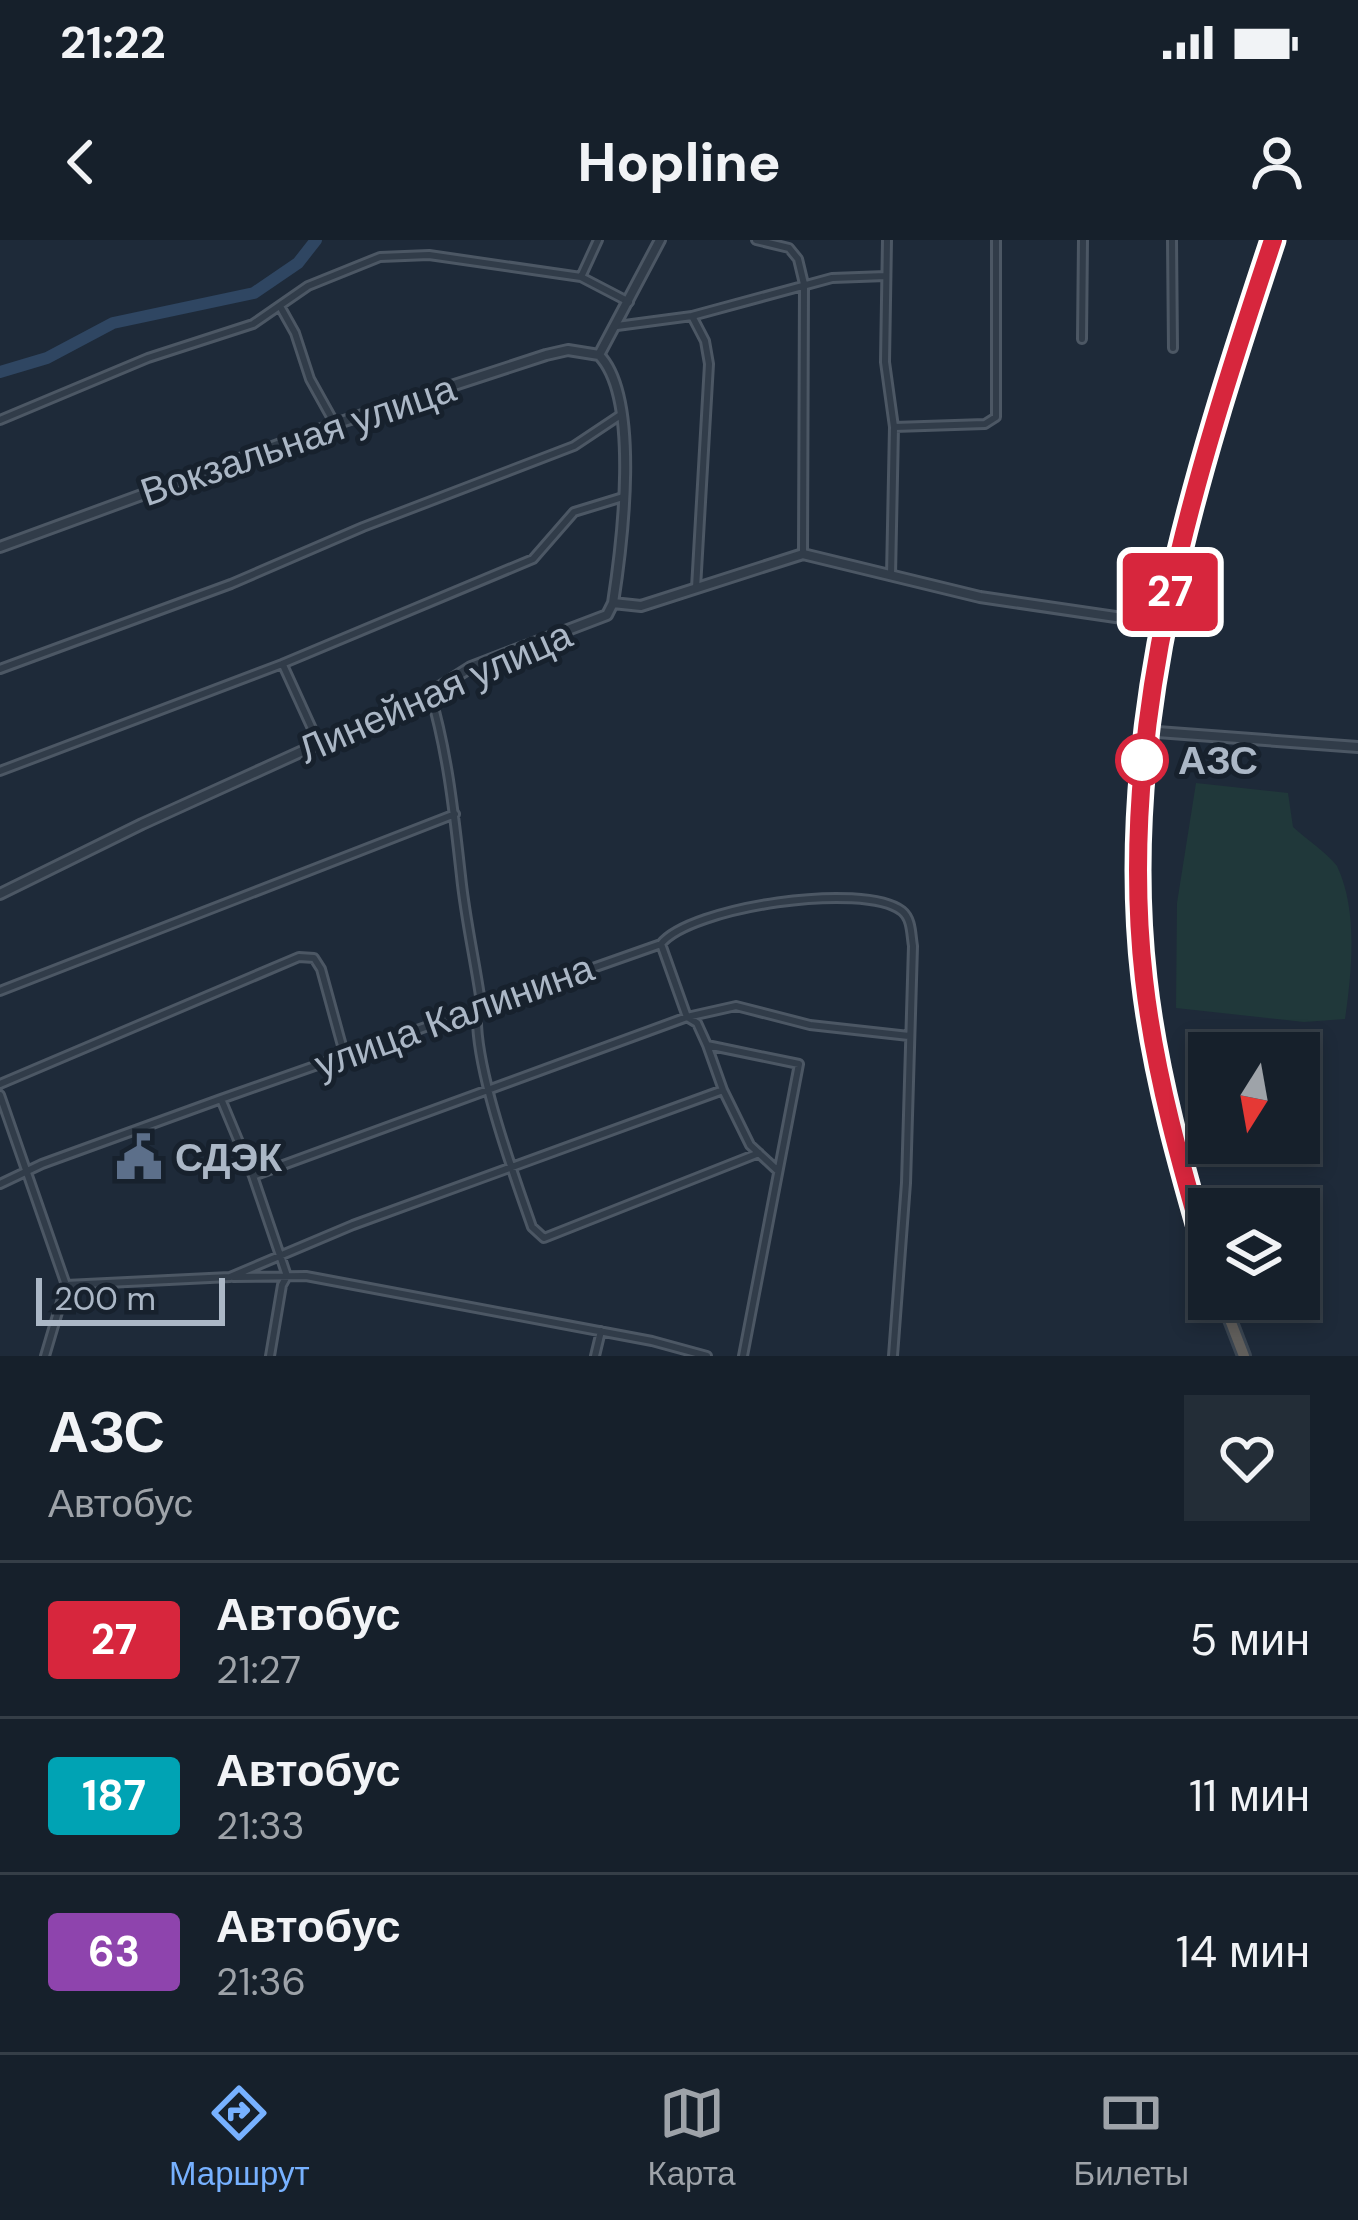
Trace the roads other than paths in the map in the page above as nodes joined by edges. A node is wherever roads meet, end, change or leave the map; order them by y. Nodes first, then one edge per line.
1 (598, 240) edge
2 (660, 240) edge
3 (756, 240) edge
4 (887, 240) edge
5 (996, 240) edge
6 (1083, 240) edge
7 (1172, 240) edge
8 (1273, 240) edge
9 (886, 276) junction
10 (581, 277) junction
11 (804, 284) junction
12 (629, 302) junction
13 (281, 308) junction
14 (692, 316) junction
15 (617, 326) junction
16 (1082, 340) dead end
17 (1173, 348) dead end
18 (599, 355) junction
19 (622, 414) junction
20 (0, 420) edge
21 (335, 424) junction
22 (894, 427) junction
23 (623, 497) junction
24 (0, 547) edge
25 (803, 554) junction
26 (891, 576) junction
27 (696, 588) junction
28 (613, 603) junction
29 (1163, 624) junction
30 (282, 664) junction
31 (0, 669) edge
32 (430, 693) junction
33 (1144, 731) junction
34 (319, 744) junction
35 (1358, 747) edge
36 (0, 771) edge
37 (455, 814) junction
38 (0, 894) edge
39 (662, 944) junction
40 (0, 991) edge
41 (475, 1009) junction
42 (686, 1017) junction
43 (909, 1036) junction
44 (707, 1045) junction
45 (344, 1054) junction
46 (0, 1084) edge
47 (489, 1089) junction
48 (723, 1090) junction
49 (0, 1095) edge
50 (221, 1099) junction
51 (759, 1153) junction
52 (512, 1167) junction
53 (778, 1171) junction
54 (29, 1173) junction
55 (253, 1176) junction
56 (0, 1184) edge
57 (1188, 1192) edge
58 (281, 1253) junction
59 (287, 1276) junction
60 (230, 1277) junction
61 (67, 1285) junction
62 (1230, 1320) edge
63 (601, 1331) junction
64 (45, 1356) edge
65 (270, 1356) edge
66 (595, 1356) edge
67 (707, 1356) edge
68 (743, 1356) edge
69 (893, 1356) edge
70 (1244, 1356) edge

1 - 10 street
2 - 12 street
3 - 11 street
4 - 9 street
5 - 22 street
6 - 16 street
7 - 17 street
8 - 29 highway
9 - 11 street
9 - 22 street
10 - 12 street
10 - 13 street
11 - 14 street
11 - 25 street
12 - 15 street
13 - 20 street
13 - 21 street
14 - 15 street
14 - 27 street
15 - 18 street
18 - 19 street
18 - 21 street, Вокзальная улица
19 - 23 street
19 - 31 street
21 - 24 street, Вокзальная улица
22 - 26 street
23 - 28 street
23 - 30 street
25 - 26 street
25 - 27 street, Линейная улица
26 - 29 street
27 - 28 street, Линейная улица
28 - 32 street, Линейная улица
29 - 33 highway
30 - 34 street
30 - 36 street
32 - 34 street, Линейная улица
32 - 37 street
33 - 35 street
33 - 57 highway
34 - 38 street, Линейная улица
37 - 40 street
37 - 41 street
39 - 41 street, улица Калинина
39 - 42 street
39 - 43 street, улица Калинина
41 - 45 street, улица Калинина
41 - 47 street
42 - 43 street
42 - 44 street
42 - 47 street
43 - 69 street
44 - 48 street
44 - 53 street
45 - 46 street
45 - 50 street, улица Калинина
47 - 52 street
47 - 55 street
48 - 51 street
48 - 52 street
49 - 54 street
50 - 54 street, улица Калинина
50 - 55 street
51 - 52 street
51 - 53 street
52 - 58 street
53 - 68 street
54 - 56 street, улица Калинина
54 - 61 street
55 - 58 street
58 - 59 street
58 - 60 street
59 - 60 street
59 - 63 street
59 - 65 street
60 - 61 street
61 - 64 street
62 - 70 highway
63 - 66 street
63 - 67 street

